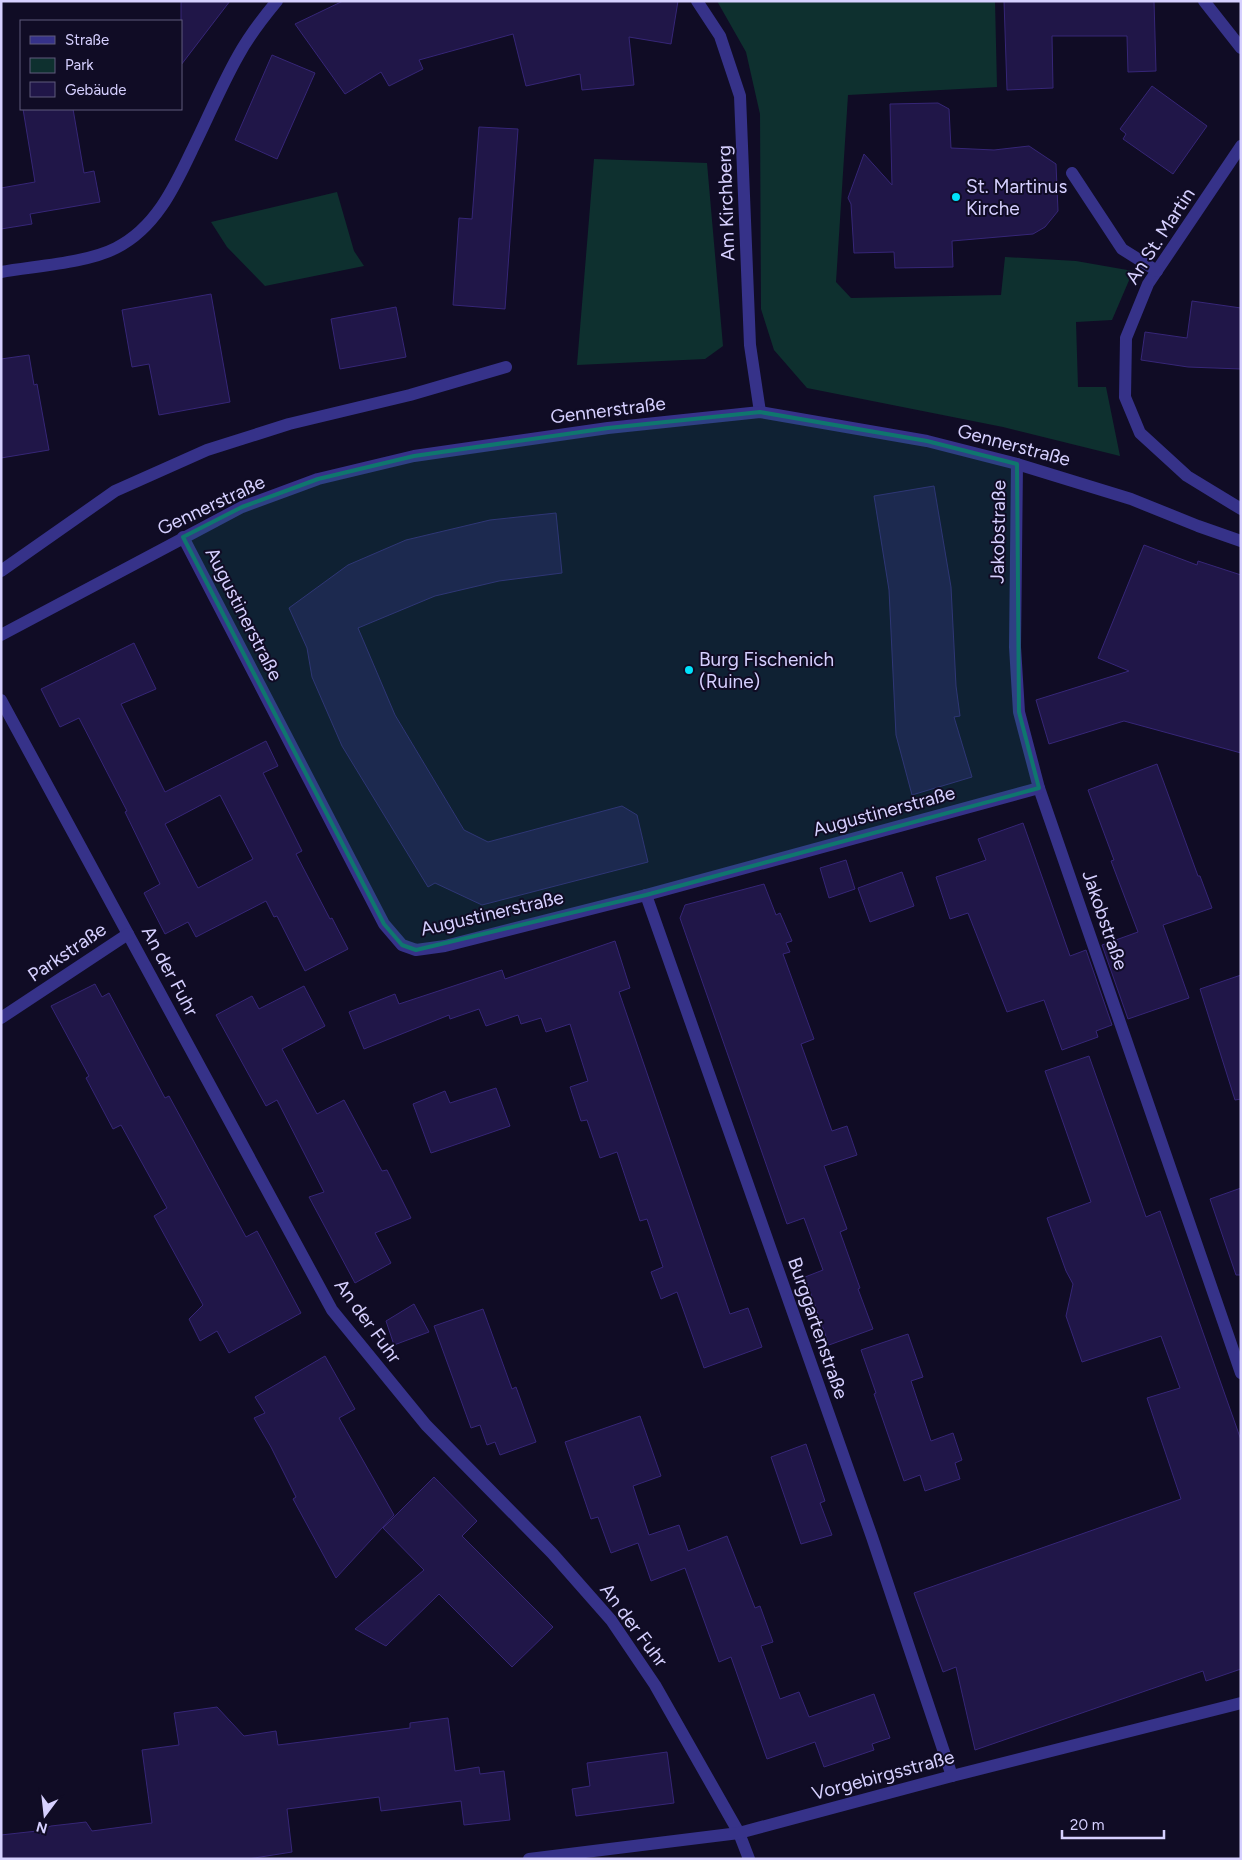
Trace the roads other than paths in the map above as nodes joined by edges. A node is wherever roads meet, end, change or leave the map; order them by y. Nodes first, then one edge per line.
1 (277, 1) edge
2 (697, 1) edge
3 (1204, 1) edge
4 (1241, 48) edge
5 (1241, 146) edge
6 (1072, 173) dead end
7 (1157, 271) junction
8 (1, 272) edge
9 (506, 367) dead end
10 (760, 412) junction
11 (1018, 464) junction
12 (1241, 509) edge
13 (183, 537) junction
14 (1241, 541) edge
15 (1, 571) edge
16 (1, 635) edge
17 (1, 700) edge
18 (1039, 788) junction
19 (646, 894) junction
20 (128, 934) junction
21 (1, 1018) edge
22 (1241, 1373) edge
23 (1241, 1703) edge
24 (952, 1776) junction
25 (739, 1833) junction
26 (529, 1859) edge
27 (749, 1859) edge

1 - 8 street
2 - 10 street, Am Kirchberg
3 - 4 street
5 - 7 street, An St. Martin
6 - 7 street
7 - 12 street, An St. Martin
9 - 15 street
10 - 11 street, Gennerstraße
10 - 13 street, Gennerstraße
11 - 14 street, Gennerstraße
11 - 18 street, Jakobstraße
13 - 16 street, Gennerstraße
13 - 19 street, Augustinerstraße
17 - 20 street, An der Fuhr
18 - 19 street, Augustinerstraße
18 - 22 street, Jakobstraße
19 - 24 street, Burggartenstraße
20 - 21 street, Parkstraße
20 - 25 street, An der Fuhr
23 - 24 street, Vorgebirgsstraße
24 - 25 street, Vorgebirgsstraße
25 - 26 street, Vorgebirgsstraße
25 - 27 street, An der Fuhr

